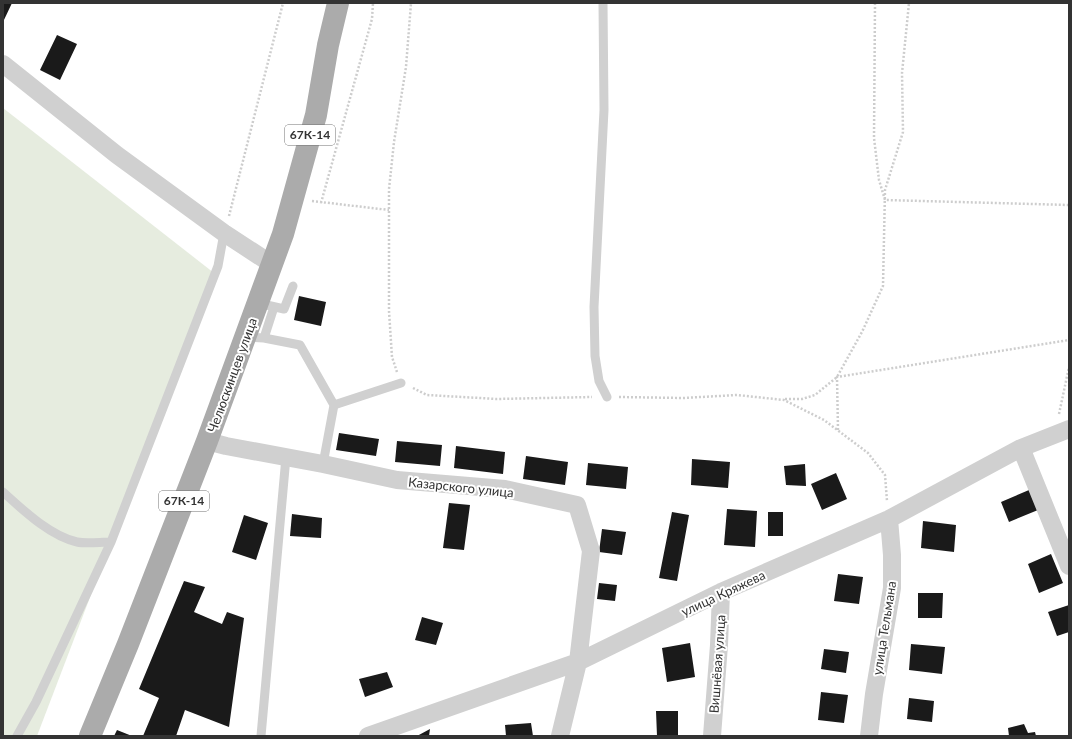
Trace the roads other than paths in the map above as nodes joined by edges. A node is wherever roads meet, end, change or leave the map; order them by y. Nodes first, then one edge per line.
1 (338, 3) edge
2 (603, 3) edge
3 (3, 64) edge
4 (224, 233) junction
5 (273, 265) junction
6 (293, 286) dead end
7 (266, 305) junction
8 (255, 338) junction
9 (401, 383) road end
10 (607, 397) road end
11 (334, 405) junction
12 (1062, 432) edge
13 (207, 441) junction
14 (1021, 448) junction
15 (286, 457) junction
16 (323, 464) junction
17 (3, 492) edge
18 (889, 519) junction
19 (111, 542) junction
20 (1069, 566) edge
21 (722, 592) junction
22 (578, 662) junction
23 (17, 736) edge
24 (90, 736) edge
25 (261, 736) edge
26 (368, 736) edge
27 (560, 736) edge
28 (712, 736) edge
29 (869, 736) edge

1 - 5 main road, Челюскинцев улица / 67К-14
2 - 10 lane
3 - 4 street
4 - 5 street
4 - 19 lane
5 - 7 main road, Челюскинцев улица / 67К-14
6 - 7 lane
7 - 8 main road, Челюскинцев улица / 67К-14
8 - 11 lane
8 - 13 main road, Челюскинцев улица / 67К-14
9 - 11 lane
11 - 16 lane
12 - 14 street, улица Кряжева
13 - 15 street, Казарского улица
13 - 24 main road, Челюскинцев улица / 67К-14
14 - 18 street, улица Кряжева
14 - 20 street
15 - 16 street, Казарского улица
15 - 25 lane
16 - 22 street, Казарского улица
17 - 19 lane
18 - 21 street, улица Кряжева
18 - 29 street, улица Тельмана
19 - 23 lane
21 - 22 street, улица Кряжева
21 - 28 street, Вишнёвая улица
22 - 26 street, улица Кряжева
22 - 27 street, Казарского улица

